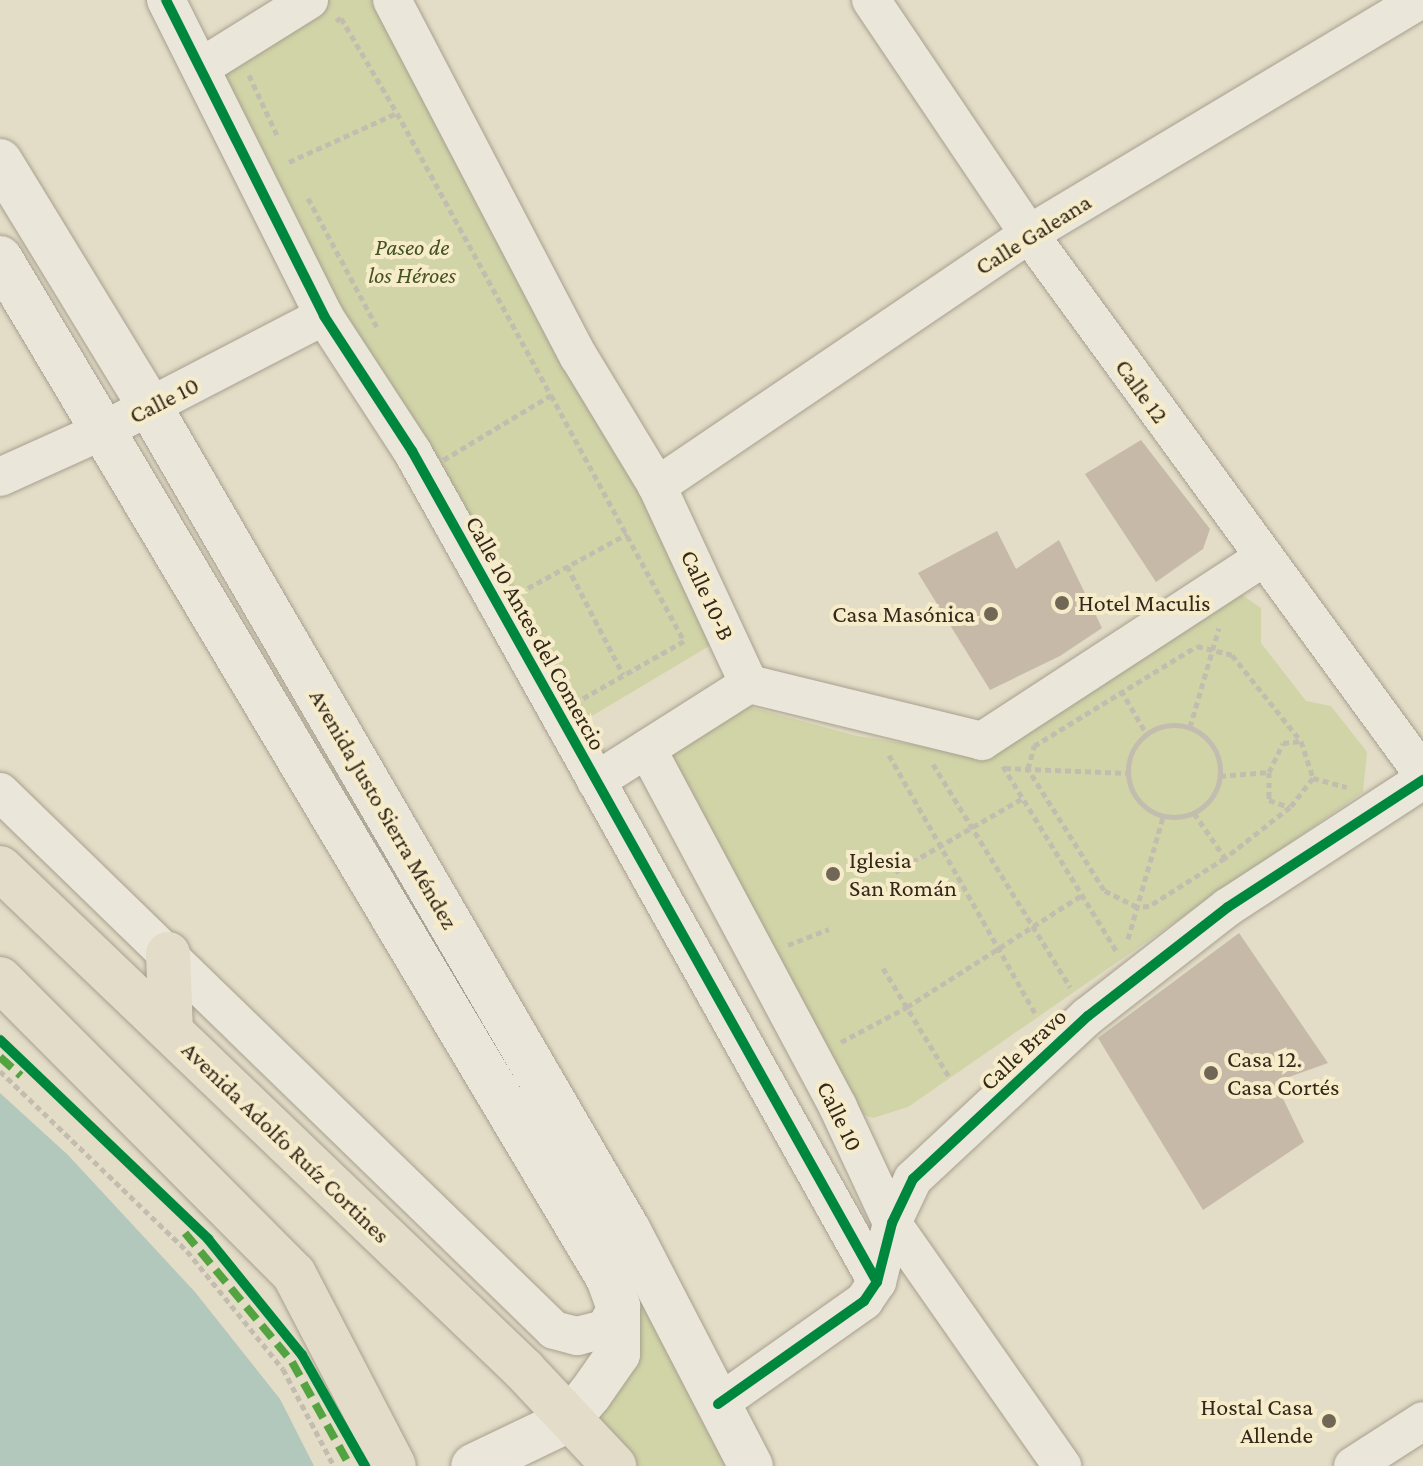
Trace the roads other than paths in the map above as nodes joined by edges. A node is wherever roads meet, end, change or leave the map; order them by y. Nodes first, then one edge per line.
1 (166, 0) edge
2 (392, 0) edge
3 (871, 0) edge
4 (1420, 0) edge
5 (318, 13) edge
6 (203, 66) junction
7 (0, 161) edge
8 (1029, 234) junction
9 (0, 258) edge
10 (324, 316) junction
11 (150, 407) junction
12 (104, 430) junction
13 (0, 477) edge
14 (657, 486) junction
15 (1263, 558) junction
16 (749, 684) junction
17 (647, 749) junction
18 (1423, 774) edge
19 (1423, 780) edge
20 (596, 781) junction
21 (0, 792) edge
22 (0, 868) edge
23 (168, 954) junction
24 (0, 979) edge
25 (171, 1031) junction
26 (892, 1223) junction
27 (877, 1282) junction
28 (618, 1306) junction
29 (718, 1404) junction
30 (567, 1421) junction
31 (1423, 1421) edge
32 (394, 1466) edge
33 (473, 1466) edge
34 (614, 1466) edge
35 (751, 1466) edge
36 (1062, 1466) edge
37 (1353, 1466) edge

1 - 6 street, Calle 10 Antes del Comercio
2 - 14 street, Calle 10-B
3 - 8 street, Calle 12
4 - 8 street, Calle Galeana
5 - 6 street
6 - 10 street, Calle 10 Antes del Comercio
7 - 11 main road, Avenida Justo Sierra Méndez
8 - 14 street, Calle Galeana
8 - 15 street, Calle 12
9 - 12 main road, Avenida Justo Sierra Méndez
10 - 11 street, Calle 10
10 - 20 street, Calle 10 Antes del Comercio
11 - 12 street, Calle 10
11 - 29 main road, Avenida Justo Sierra Méndez
12 - 13 street, Calle 10
12 - 28 main road, Avenida Justo Sierra Méndez
14 - 16 street, Calle 10-B
15 - 16 street
15 - 18 street, Calle 12
16 - 17 street
17 - 20 street
17 - 26 street, Calle 10
19 - 26 street, Calle Bravo
20 - 27 street, Calle 10 Antes del Comercio
21 - 23 street
22 - 25 main road, Avenida Adolfo Ruíz Cortines
23 - 25 main road
23 - 28 street
24 - 32 main road
25 - 30 main road, Avenida Adolfo Ruíz Cortines
26 - 27 street, Calle Bravo
26 - 36 street, Calle 10
27 - 29 street, Calle Bravo
28 - 30 main road, Avenida Justo Sierra Méndez
29 - 35 main road, Avenida Justo Sierra Méndez
30 - 33 main road, Avenida Justo Sierra Méndez
30 - 34 main road
31 - 37 street

